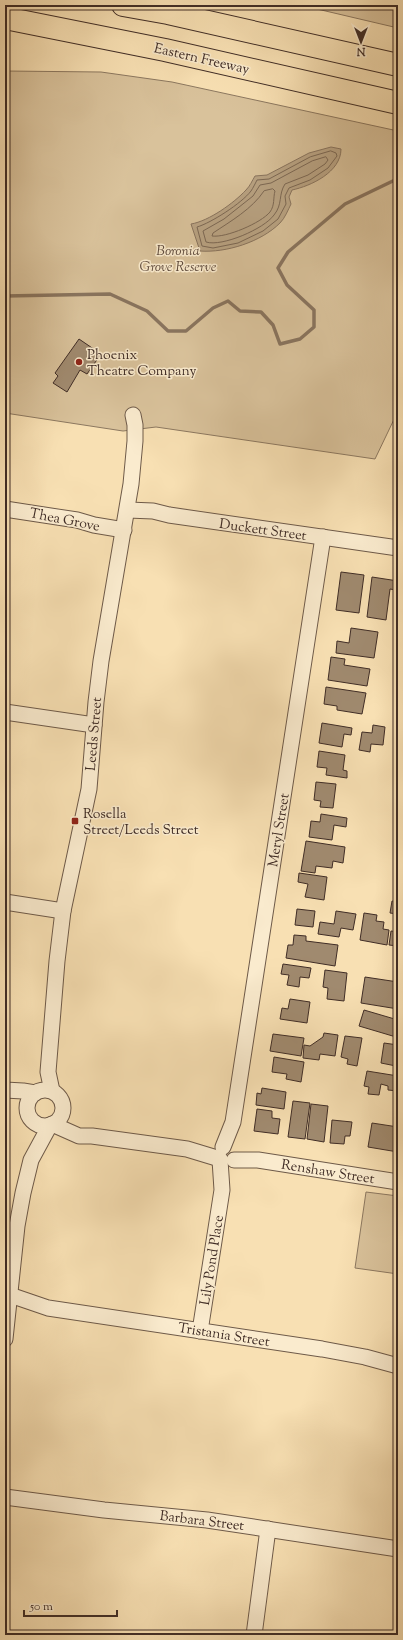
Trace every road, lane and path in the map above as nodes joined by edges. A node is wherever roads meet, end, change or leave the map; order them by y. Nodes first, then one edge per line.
1 (123, 5) edge
2 (5, 18) edge
3 (398, 65) edge
4 (398, 103) edge
5 (133, 415) dead end
6 (5, 509) edge
7 (128, 510) junction
8 (124, 530) junction
9 (323, 537) junction
10 (398, 548) edge
11 (5, 712) edge
12 (94, 725) junction
13 (5, 902) edge
14 (63, 911) junction
15 (5, 1090) edge
16 (41, 1092) junction
17 (5, 1096) edge
18 (27, 1107) junction
19 (62, 1113) junction
20 (33, 1121) junction
21 (51, 1125) junction
22 (92, 1136) junction
23 (228, 1155) junction
24 (31, 1160) junction
25 (398, 1182) edge
26 (10, 1302) junction
27 (200, 1331) junction
28 (5, 1339) edge
29 (398, 1366) edge
30 (5, 1497) edge
31 (268, 1529) junction
32 (398, 1549) edge
33 (254, 1635) edge

1 - 3 highway
2 - 4 highway, Eastern Freeway
5 - 7 street, Leeds Street
6 - 8 street, Thea Grove
7 - 8 street, Leeds Street
7 - 9 street, Duckett Street
8 - 12 street, Leeds Street
9 - 10 street, Duckett Street
9 - 23 street, Meryl Street
11 - 12 street
12 - 14 street, Leeds Street
13 - 14 street
14 - 16 street, Leeds Street
15 - 16 street
16 - 18 street
16 - 19 street
17 - 18 street
18 - 20 street
19 - 21 street
19 - 22 street, Renshaw Street
20 - 21 street
20 - 24 street
21 - 22 street, Renshaw Street
21 - 24 street
22 - 23 street, Renshaw Street
23 - 25 street, Renshaw Street
23 - 27 street, Lily Pond Place
24 - 26 street
26 - 27 street, Tristania Street
26 - 28 street
27 - 29 street, Tristania Street
30 - 31 street, Barbara Street
31 - 32 street, Barbara Street
31 - 33 street

